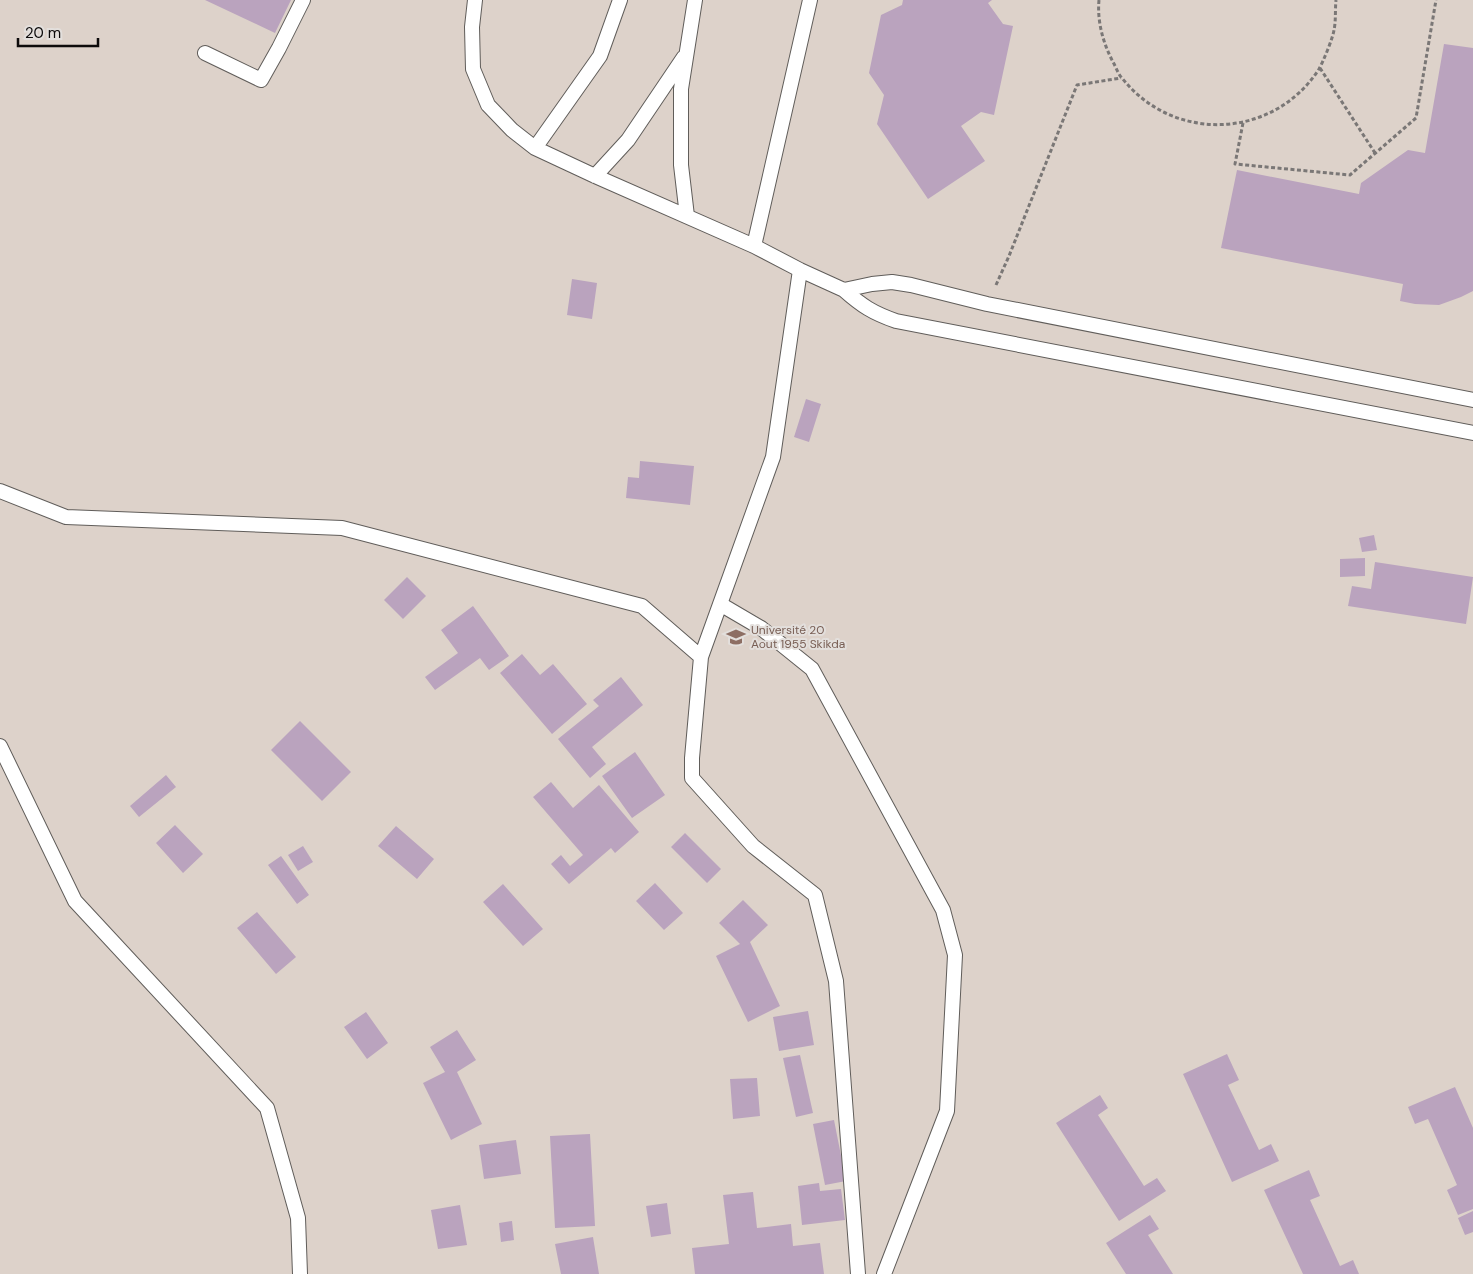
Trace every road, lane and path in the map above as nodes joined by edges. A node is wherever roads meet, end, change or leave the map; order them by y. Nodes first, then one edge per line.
1 (303, 0) edge
2 (475, 0) edge
3 (620, 0) edge
4 (695, 0) edge
5 (810, 0) edge
6 (1099, 0) edge
7 (1336, 0) edge
8 (1436, 0) edge
9 (687, 52) junction
10 (205, 53) dead end
11 (1320, 68) junction
12 (1121, 78) junction
13 (1244, 123) junction
14 (535, 148) junction
15 (1375, 153) junction
16 (594, 176) junction
17 (687, 216) junction
18 (754, 246) junction
19 (800, 270) junction
20 (844, 290) junction
21 (987, 304) junction
22 (1473, 400) edge
23 (1473, 433) edge
24 (0, 491) edge
25 (720, 604) junction
26 (701, 657) junction
27 (0, 746) edge
28 (300, 1274) edge
29 (858, 1274) edge
30 (884, 1274) edge

1 - 10 lane
2 - 14 lane
3 - 14 lane
4 - 9 lane
5 - 18 lane
6 - 12 path
7 - 11 path
8 - 15 path
9 - 16 lane
9 - 17 lane
11 - 13 path
11 - 15 path
12 - 13 path
12 - 21 path
13 - 15 path
14 - 16 lane
16 - 17 lane
17 - 18 lane
18 - 19 lane
19 - 20 lane
19 - 25 lane
20 - 21 lane
20 - 23 lane
21 - 22 lane
24 - 26 lane
25 - 26 lane
25 - 30 lane
26 - 29 lane
27 - 28 lane

